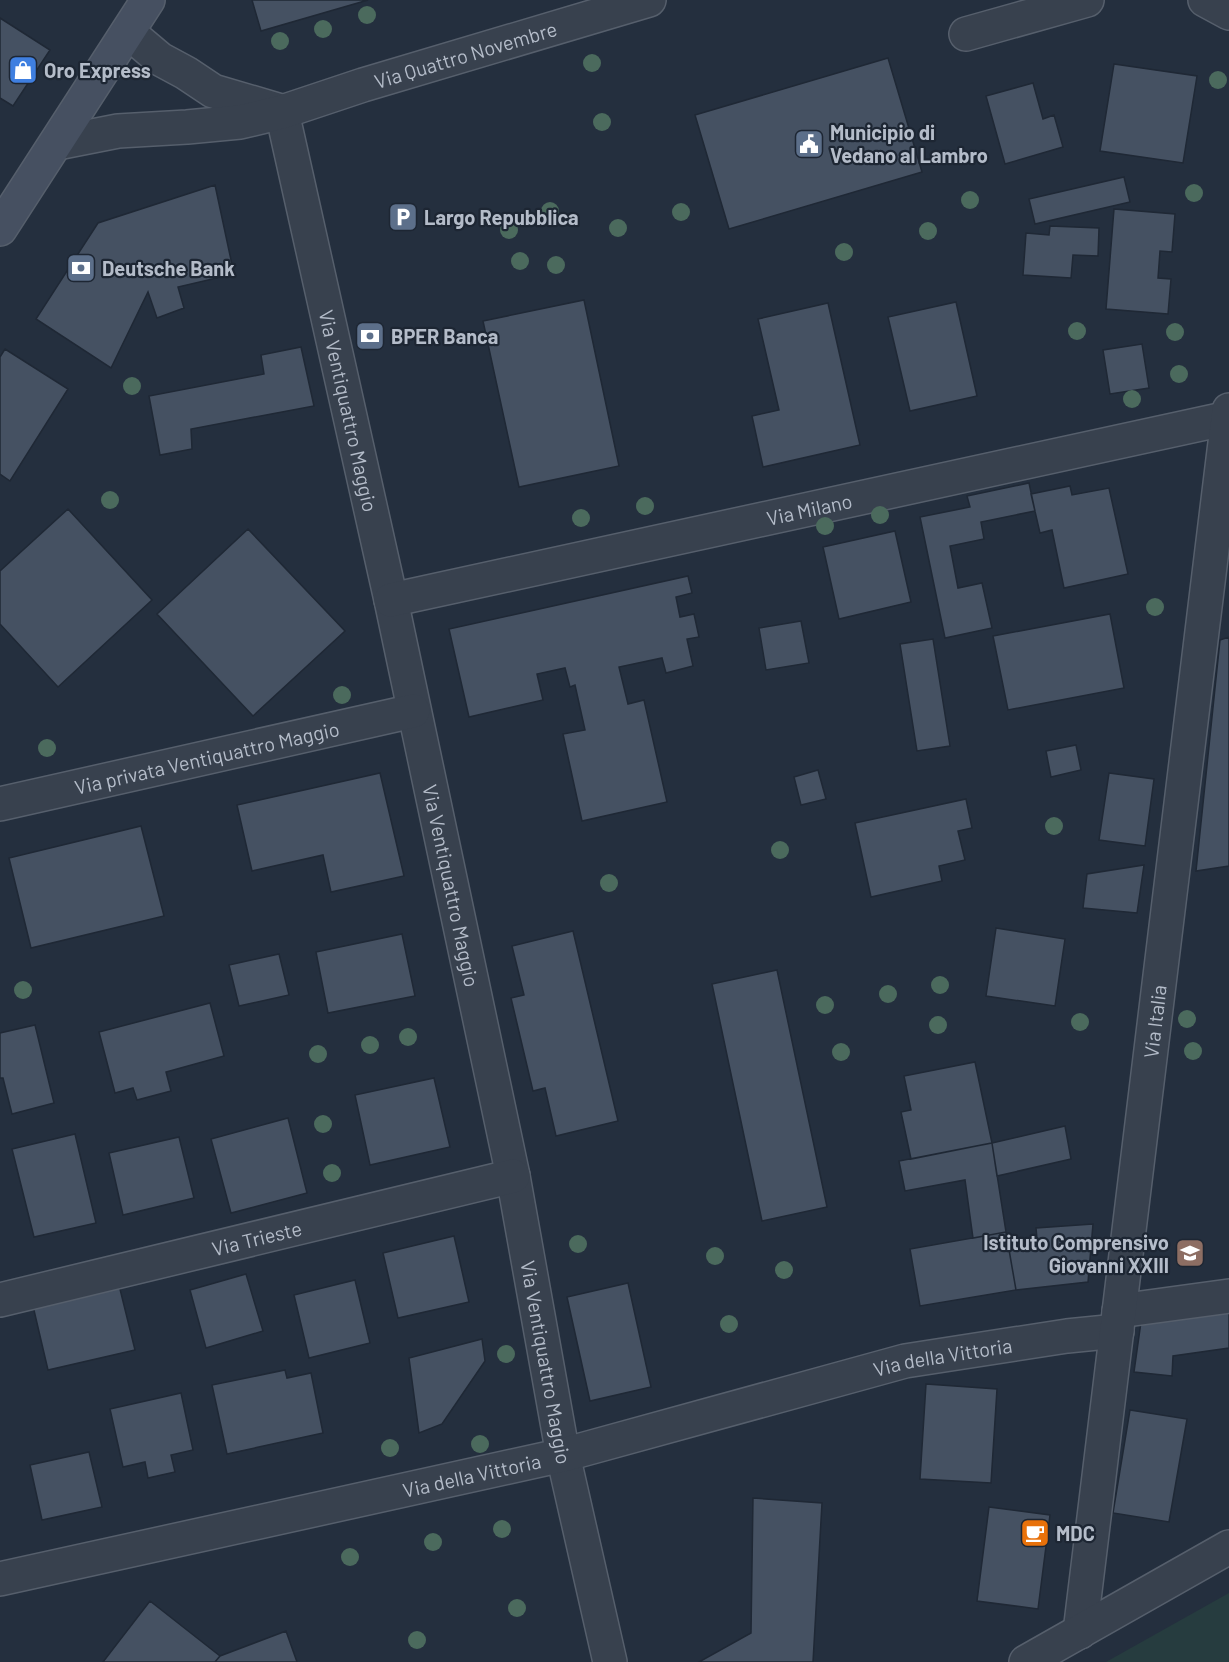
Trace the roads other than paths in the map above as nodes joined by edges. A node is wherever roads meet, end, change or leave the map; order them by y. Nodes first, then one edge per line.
1 (148, 0) edge
2 (650, 0) edge
3 (1087, 0) edge
4 (1205, 0) edge
5 (1229, 13) edge
6 (128, 32) junction
7 (966, 34) dead end
8 (282, 112) junction
9 (57, 143) junction
10 (0, 229) edge
11 (1228, 414) edge
12 (391, 600) junction
13 (413, 711) junction
14 (0, 804) edge
15 (513, 1176) junction
16 (1229, 1296) edge
17 (0, 1300) edge
18 (1118, 1321) junction
19 (562, 1455) junction
20 (1229, 1547) edge
21 (0, 1579) edge
22 (1080, 1632) junction
23 (610, 1662) edge
24 (1026, 1662) edge

1 - 6 main road
2 - 8 street, Via Quattro Novembre
3 - 7 street
4 - 5 street
6 - 8 street
6 - 9 main road
8 - 9 street, Via Quattro Novembre
8 - 12 street, Via Ventiquattro Maggio
9 - 10 main road
11 - 12 street, Via Milano
11 - 18 street, Via Italia
12 - 13 street, Via Ventiquattro Maggio
13 - 14 street, Via privata Ventiquattro Maggio
13 - 15 street, Via Ventiquattro Maggio
15 - 17 street, Via Trieste
15 - 19 street, Via Ventiquattro Maggio
16 - 18 street, Via della Vittoria
18 - 19 street, Via della Vittoria
18 - 22 street, Via Italia
19 - 21 street, Via della Vittoria
19 - 23 street, Via Ventiquattro Maggio
20 - 22 street
22 - 24 street

